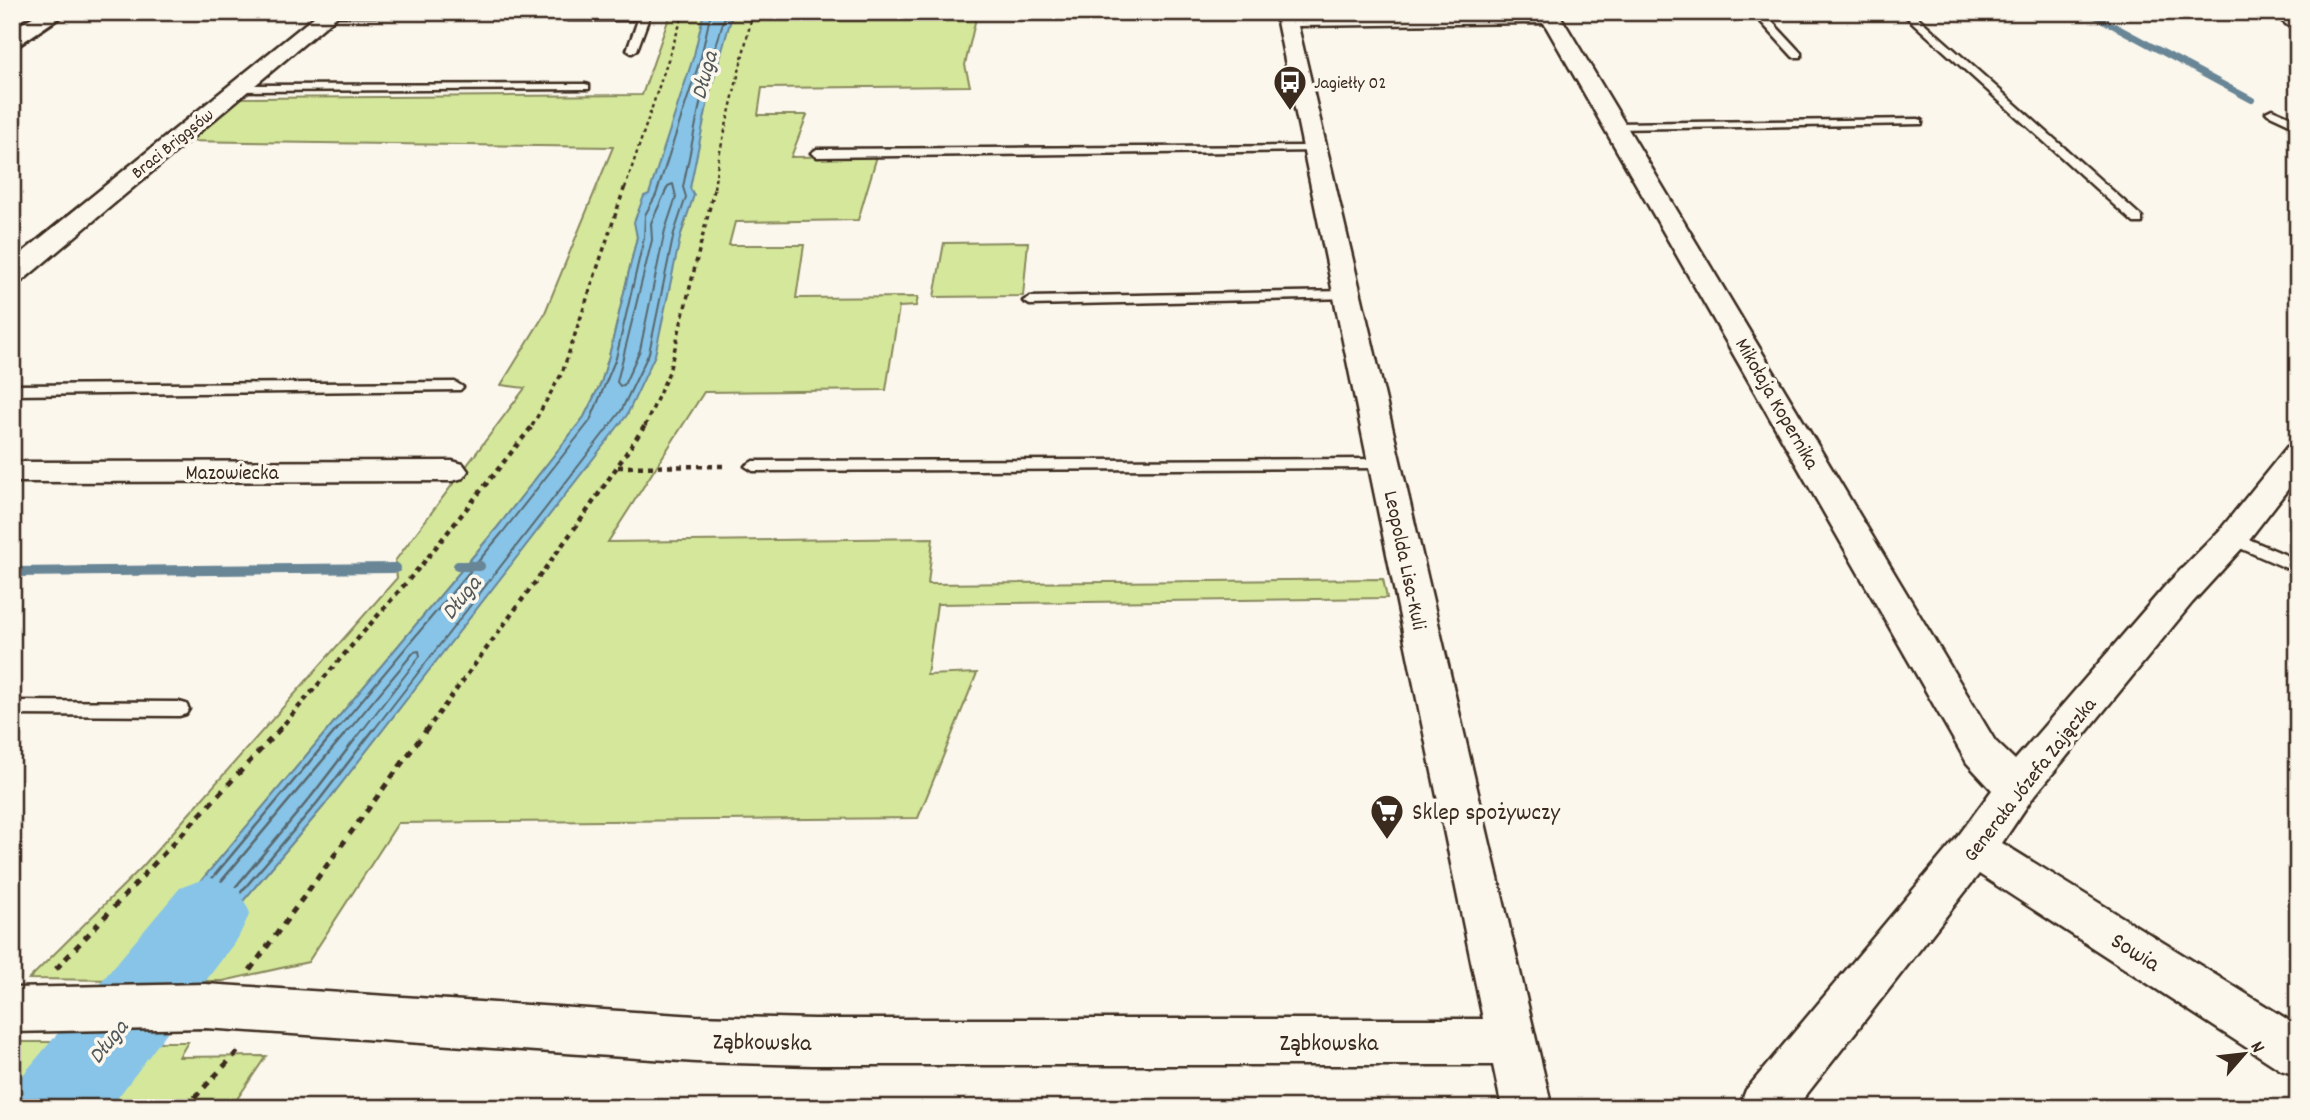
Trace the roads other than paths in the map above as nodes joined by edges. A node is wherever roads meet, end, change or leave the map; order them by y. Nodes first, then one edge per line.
1 (56, 12) edge
2 (1757, 12) edge
3 (1906, 12) edge
4 (2281, 12) edge
5 (332, 13) edge
6 (1549, 14) edge
7 (645, 15) edge
8 (1286, 16) edge
9 (2298, 24) edge
10 (12, 39) edge
11 (632, 50) dead end
12 (1797, 55) dead end
13 (585, 87) dead end
14 (240, 88) junction
15 (2272, 111) dead end
16 (1918, 122) dead end
17 (2298, 125) edge
18 (1615, 126) junction
19 (1305, 142) junction
20 (817, 153) dead end
21 (2138, 220) dead end
22 (12, 275) edge
23 (1348, 295) junction
24 (1030, 301) dead end
25 (455, 387) dead end
26 (12, 390) edge
27 (2295, 461) edge
28 (1385, 464) junction
29 (753, 466) road end
30 (452, 471) dead end
31 (12, 472) edge
32 (2232, 538) junction
33 (2298, 567) edge
34 (12, 708) edge
35 (179, 709) dead end
36 (2016, 788) junction
37 (1974, 848) junction
38 (33, 1009) edge
39 (1512, 1042) junction
40 (2298, 1053) edge
41 (1527, 1108) edge
42 (1764, 1108) edge

1 - 10 street
2 - 12 lane
3 - 21 lane
4 - 9 street
5 - 7 lane
5 - 14 street, Braci Briggsów
6 - 8 street
6 - 18 street, Mikołaja Kopernika
7 - 11 lane
8 - 19 street, Leopolda Lisa-Kuli
13 - 14 lane
14 - 22 street, Braci Briggsów
15 - 17 lane
16 - 18 lane
18 - 36 street, Mikołaja Kopernika
19 - 20 lane
19 - 23 street, Leopolda Lisa-Kuli
23 - 24 lane
23 - 28 street, Leopolda Lisa-Kuli
25 - 26 lane
27 - 32 street, Generała Józefa Zajączka
28 - 29 lane
28 - 39 street, Leopolda Lisa-Kuli
30 - 31 street, Mazowiecka
32 - 33 lane
32 - 36 street, Generała Józefa Zajączka
34 - 35 lane
36 - 37 street, Generała Józefa Zajączka
37 - 40 street, Sowia
37 - 42 street, Generała Józefa Zajączka
38 - 39 street, Ząbkowska
39 - 41 street, Leopolda Lisa-Kuli

